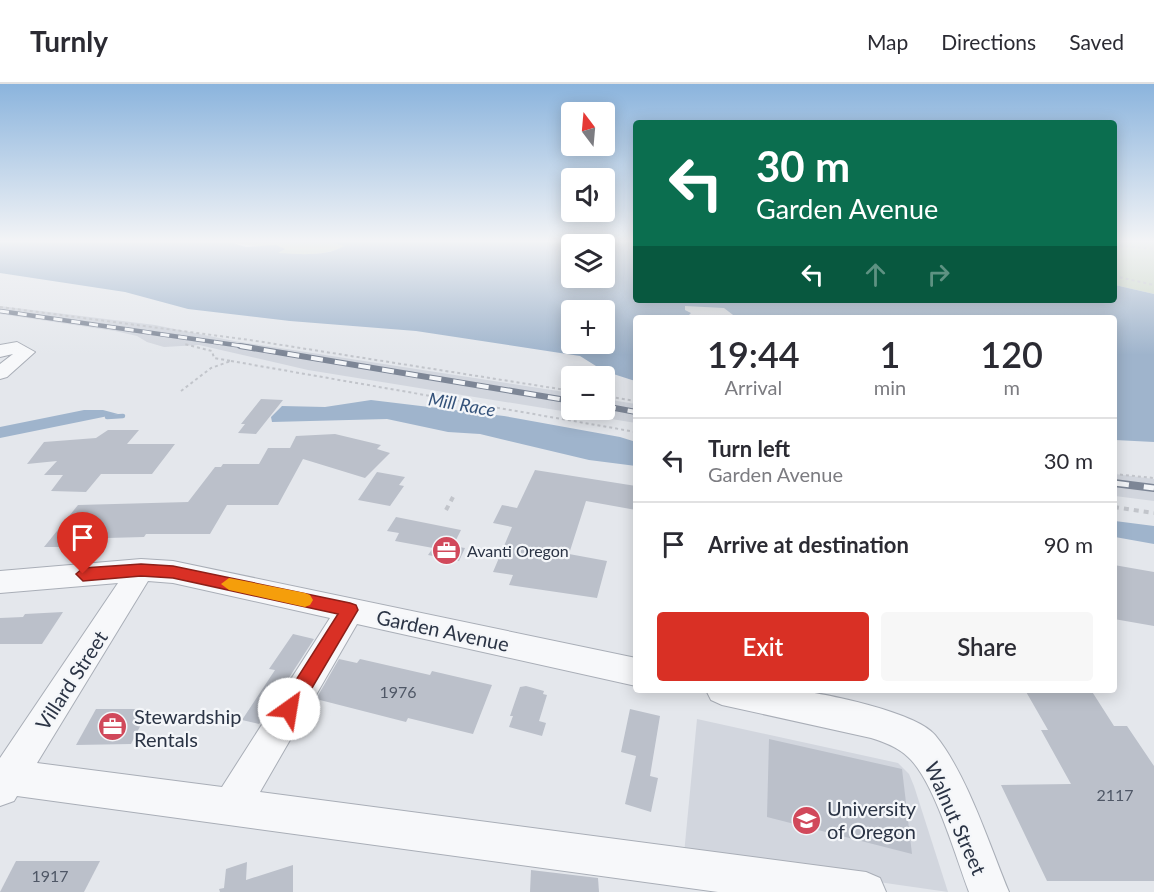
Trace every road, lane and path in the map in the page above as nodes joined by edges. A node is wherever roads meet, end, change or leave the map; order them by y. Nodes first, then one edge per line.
1 (1130, 280) edge
2 (1154, 285) edge
3 (0, 307) edge
4 (184, 344) dead end
5 (0, 351) edge
6 (231, 361) junction
7 (0, 373) edge
8 (561, 389) edge
9 (181, 391) dead end
10 (615, 398) edge
11 (633, 401) edge
12 (633, 431) edge
13 (1117, 474) edge
14 (1154, 478) edge
15 (453, 497) dead end
16 (1117, 507) edge
17 (446, 510) dead end
18 (1154, 513) edge
19 (141, 570) junction
20 (0, 582) edge
21 (350, 610) junction
22 (633, 671) edge
23 (736, 693) edge
24 (4, 783) edge
25 (231, 807) junction
26 (866, 892) edge
27 (989, 892) edge

1 - 2 path
3 - 8 path
4 - 6 path
5 - 7 street
6 - 9 path
6 - 12 path
10 - 11 path
13 - 14 path
15 - 17 path
16 - 18 path
19 - 20 street, Garden Avenue
19 - 21 street, Garden Avenue
19 - 24 street, Villard Street
21 - 22 street, Garden Avenue
21 - 25 street
23 - 27 street, Walnut Street
24 - 25 street
25 - 26 street

